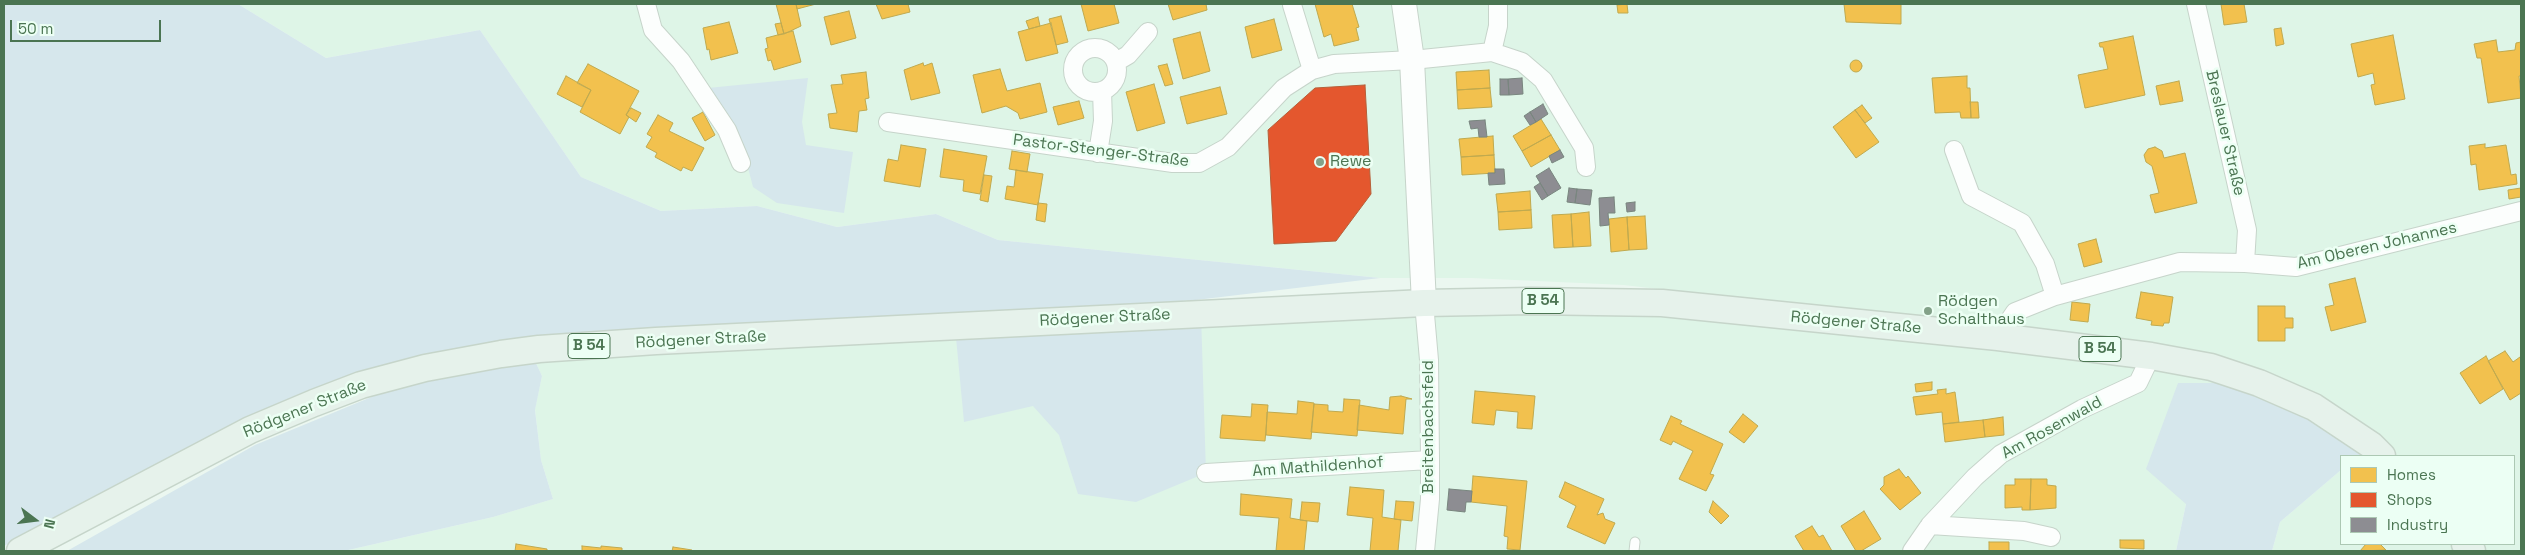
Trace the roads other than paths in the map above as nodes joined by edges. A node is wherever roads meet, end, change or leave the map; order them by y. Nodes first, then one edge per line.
1 (646, 4) edge
2 (1404, 4) edge
3 (1498, 4) edge
4 (2196, 4) edge
5 (1292, 5) dead end
6 (1148, 32) dead end
7 (1492, 52) junction
8 (1412, 60) junction
9 (1116, 62) junction
10 (1312, 70) junction
11 (1102, 91) junction
12 (888, 122) dead end
13 (1954, 150) dead end
14 (1098, 153) junction
15 (741, 164) dead end
16 (1586, 167) dead end
17 (2521, 211) edge
18 (2245, 263) junction
19 (2055, 296) junction
20 (1424, 303) junction
21 (1998, 337) junction
22 (2151, 356) junction
23 (2381, 455) edge
24 (1430, 460) junction
25 (1206, 473) dead end
26 (1930, 525) junction
27 (2050, 537) dead end
28 (20, 551) edge
29 (1425, 551) edge
30 (1912, 551) edge

1 - 15 street
2 - 8 main road
3 - 7 street
4 - 18 street, Breslauer Straße
5 - 10 street
6 - 9 street
7 - 8 street, Pastor-Stenger-Straße
7 - 16 street
8 - 10 street, Pastor-Stenger-Straße
8 - 20 main road
9 - 11 street
9 - 11 street
10 - 14 street, Pastor-Stenger-Straße
11 - 14 street
12 - 14 street, Pastor-Stenger-Straße
13 - 19 street
17 - 18 street, Am Oberen Johannes
18 - 19 street, Am Oberen Johannes
19 - 21 street, Am Oberen Johannes
20 - 21 main road, Rödgener Straße / B 54
20 - 24 street, Breitenbachsfeld
20 - 28 main road, Rödgener Straße / B 54
21 - 22 main road, Rödgener Straße / B 54
22 - 23 main road, Rödgener Straße / B 54
22 - 26 street, Am Rosenwald
24 - 25 street, Am Mathildenhof
24 - 29 street, Breitenbachsfeld
26 - 27 street
26 - 30 street, Am Rosenwald

